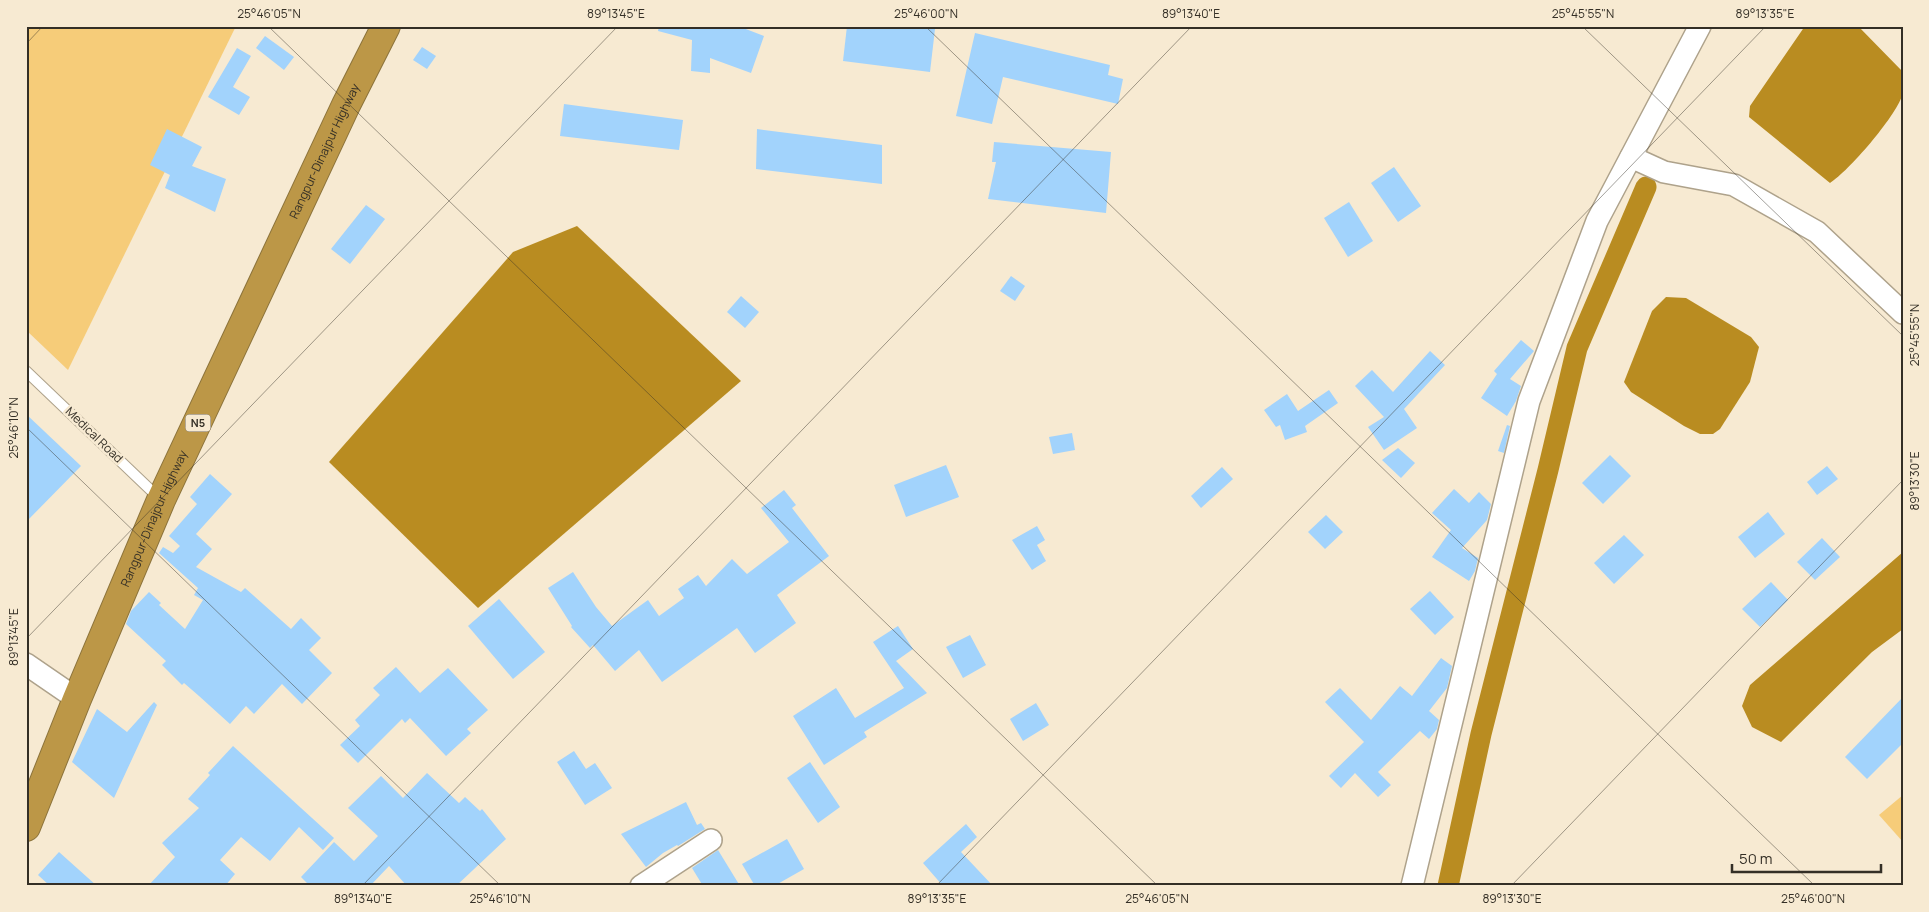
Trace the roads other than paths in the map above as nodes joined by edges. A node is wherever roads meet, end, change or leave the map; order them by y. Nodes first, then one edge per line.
1 (386, 26) edge
2 (1700, 26) edge
3 (1631, 157) junction
4 (1903, 313) edge
5 (26, 371) edge
6 (161, 500) junction
7 (26, 664) edge
8 (77, 699) junction
9 (26, 827) edge
10 (711, 840) dead end
11 (641, 886) edge
12 (1412, 886) edge

1 - 6 highway, Rangpur-Dinajpur Highway / N5
2 - 3 street
3 - 4 street
3 - 12 street
5 - 6 lane, Medical Road
6 - 8 highway, Rangpur-Dinajpur Highway / N5
7 - 8 street
8 - 9 highway, Rangpur-Dinajpur Highway / N5
10 - 11 street

